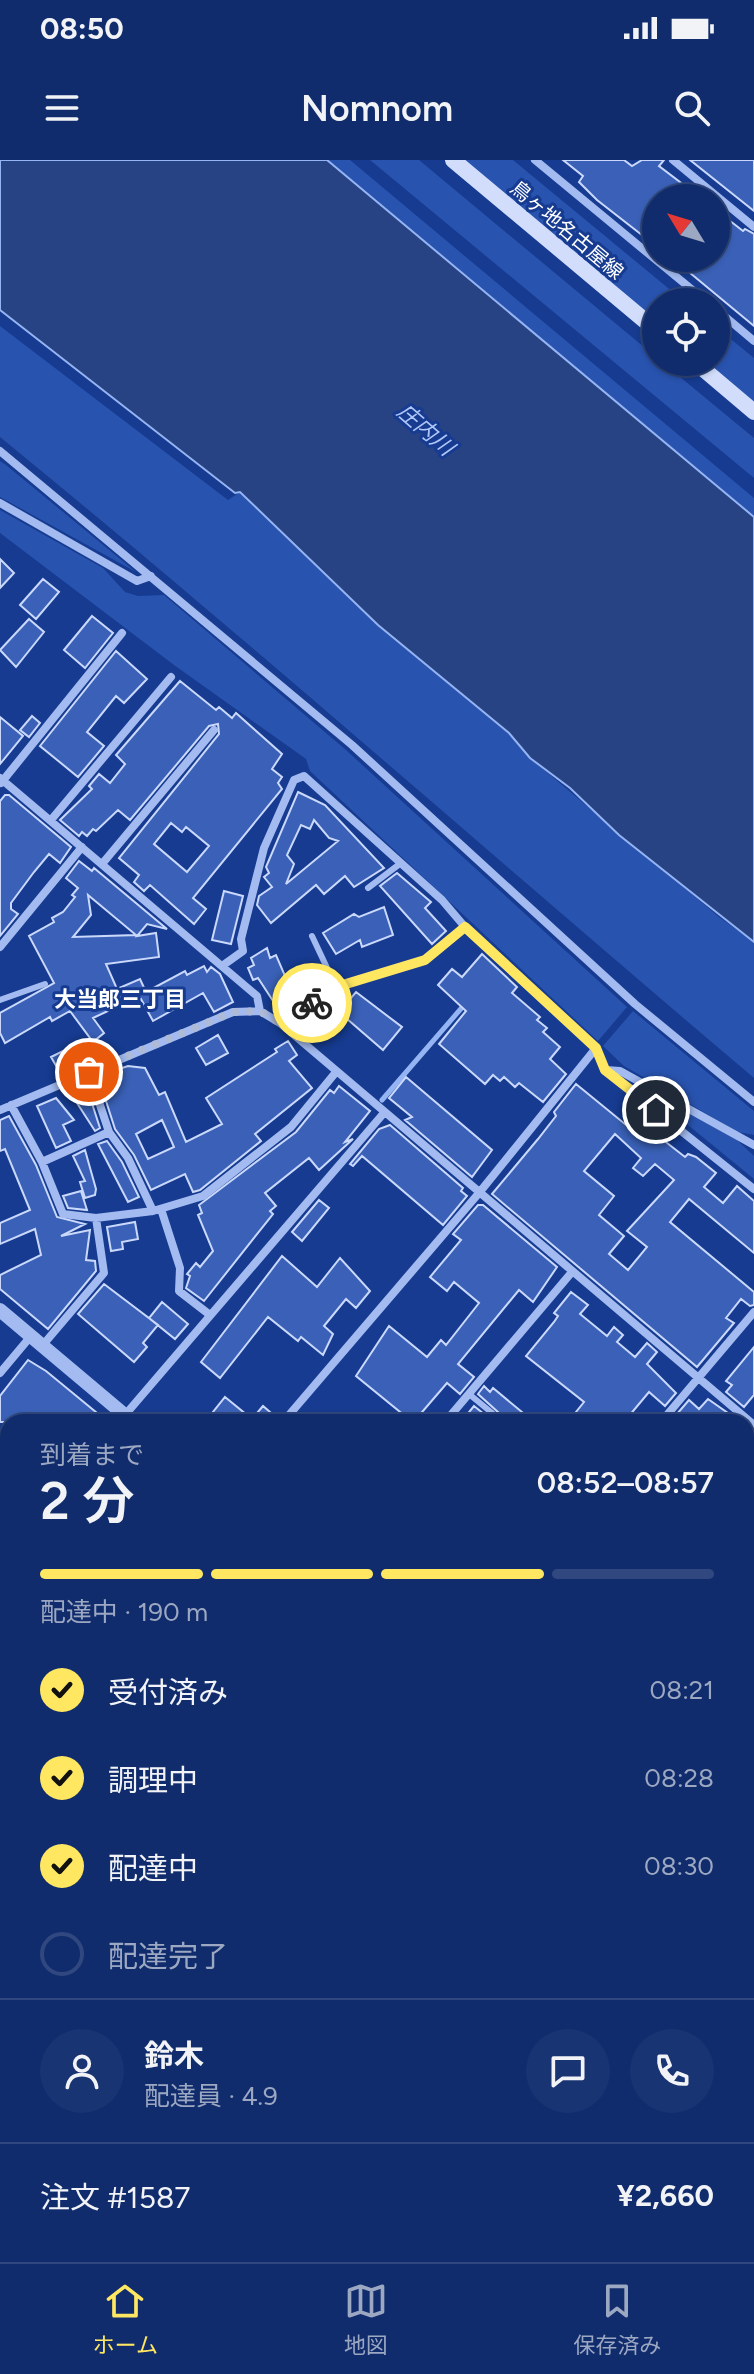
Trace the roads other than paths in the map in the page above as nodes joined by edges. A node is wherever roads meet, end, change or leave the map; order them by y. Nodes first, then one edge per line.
1 (453, 160) edge
2 (673, 160) edge
3 (537, 161) edge
4 (754, 227) edge
5 (690, 288) edge
6 (642, 318) edge
7 (730, 321) edge
8 (754, 341) edge
9 (712, 376) edge
10 (754, 412) edge
11 (0, 451) edge
12 (0, 503) edge
13 (151, 576) junction
14 (122, 633) dead end
15 (171, 677) dead end
16 (214, 730) dead end
17 (1, 780) edge
18 (51, 820) junction
19 (82, 847) junction
20 (401, 863) junction
21 (102, 864) junction
22 (368, 888) dead end
23 (465, 927) junction
24 (312, 936) dead end
25 (0, 947) edge
26 (222, 966) junction
27 (45, 984) dead end
28 (336, 987) junction
29 (0, 1000) edge
30 (260, 1011) junction
31 (280, 1023) junction
32 (596, 1048) junction
33 (605, 1070) junction
34 (89, 1072) junction
35 (336, 1072) junction
36 (754, 1102) edge
37 (11, 1105) junction
38 (0, 1110) edge
39 (383, 1114) junction
40 (109, 1132) junction
41 (754, 1145) edge
42 (42, 1162) junction
43 (754, 1189) edge
44 (479, 1193) junction
45 (157, 1210) junction
46 (96, 1218) junction
47 (572, 1272) junction
48 (0, 1310) edge
49 (754, 1312) edge
50 (210, 1315) junction
51 (36, 1341) junction
52 (0, 1373) edge
53 (698, 1378) junction
54 (469, 1394) junction
55 (119, 1414) edge
56 (131, 1414) edge
57 (290, 1414) edge
58 (452, 1414) edge
59 (493, 1414) edge
60 (668, 1414) edge
61 (741, 1414) edge

1 - 6 main road, 鳥ヶ地名古屋線
2 - 4 street
3 - 5 street
7 - 8 street
9 - 10 main road
11 - 13 street
12 - 13 street
13 - 36 street
14 - 17 street
15 - 18 street
16 - 21 street
17 - 18 street
18 - 19 street
19 - 21 street
19 - 25 street
20 - 22 lane
20 - 23 street
20 - 26 street
21 - 26 street
23 - 28 street
23 - 32 street
24 - 28 lane
26 - 30 street
27 - 29 lane
28 - 31 street
30 - 31 street
30 - 34 street
31 - 35 street
32 - 33 street
32 - 44 street
33 - 41 street
33 - 43 street
34 - 37 street
34 - 40 street
35 - 39 street
35 - 45 street
37 - 38 street
37 - 42 street
39 - 44 street
39 - 50 street
40 - 42 street
40 - 45 street
42 - 46 street
44 - 47 street
44 - 57 street
45 - 46 street
45 - 50 street
46 - 51 street
47 - 53 street
47 - 54 street
48 - 51 street
49 - 53 street
50 - 56 street
51 - 52 street
51 - 55 street
53 - 60 street
53 - 61 street
54 - 58 street
54 - 59 lane

